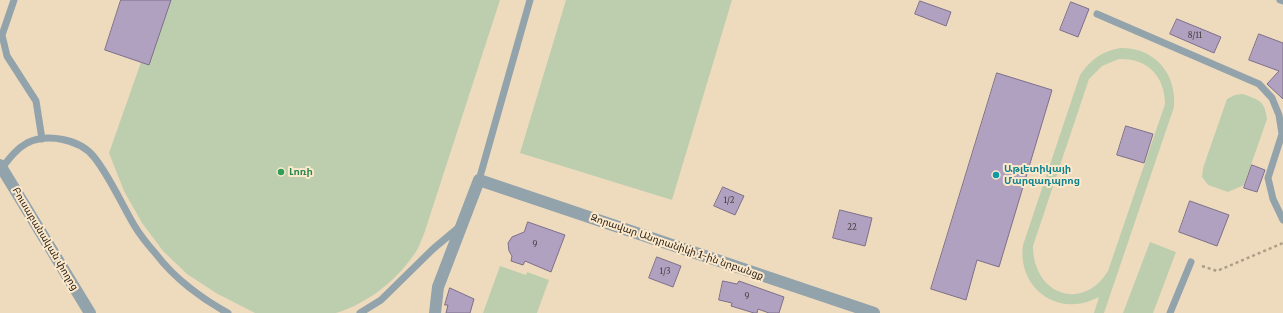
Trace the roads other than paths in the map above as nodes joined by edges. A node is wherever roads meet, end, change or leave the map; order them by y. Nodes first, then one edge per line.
1 (14, 0) edge
2 (530, 0) edge
3 (1280, 0) edge
4 (1283, 1) edge
5 (1098, 14) dead end
6 (42, 139) junction
7 (1, 167) edge
8 (479, 180) junction
9 (1283, 220) edge
10 (462, 225) junction
11 (1191, 262) road end
12 (90, 313) edge
13 (228, 313) edge
14 (360, 313) edge
15 (435, 313) edge
16 (874, 313) edge
17 (1170, 313) edge

1 - 6 lane
2 - 8 lane
3 - 4 lane
5 - 9 lane
6 - 7 lane
6 - 13 lane
7 - 12 street, Բուսաբանական փողոց
8 - 10 street
8 - 16 street, Զորավար Անդրանիկի 1-ին նրբանցք
10 - 14 lane
10 - 15 street
11 - 17 lane

